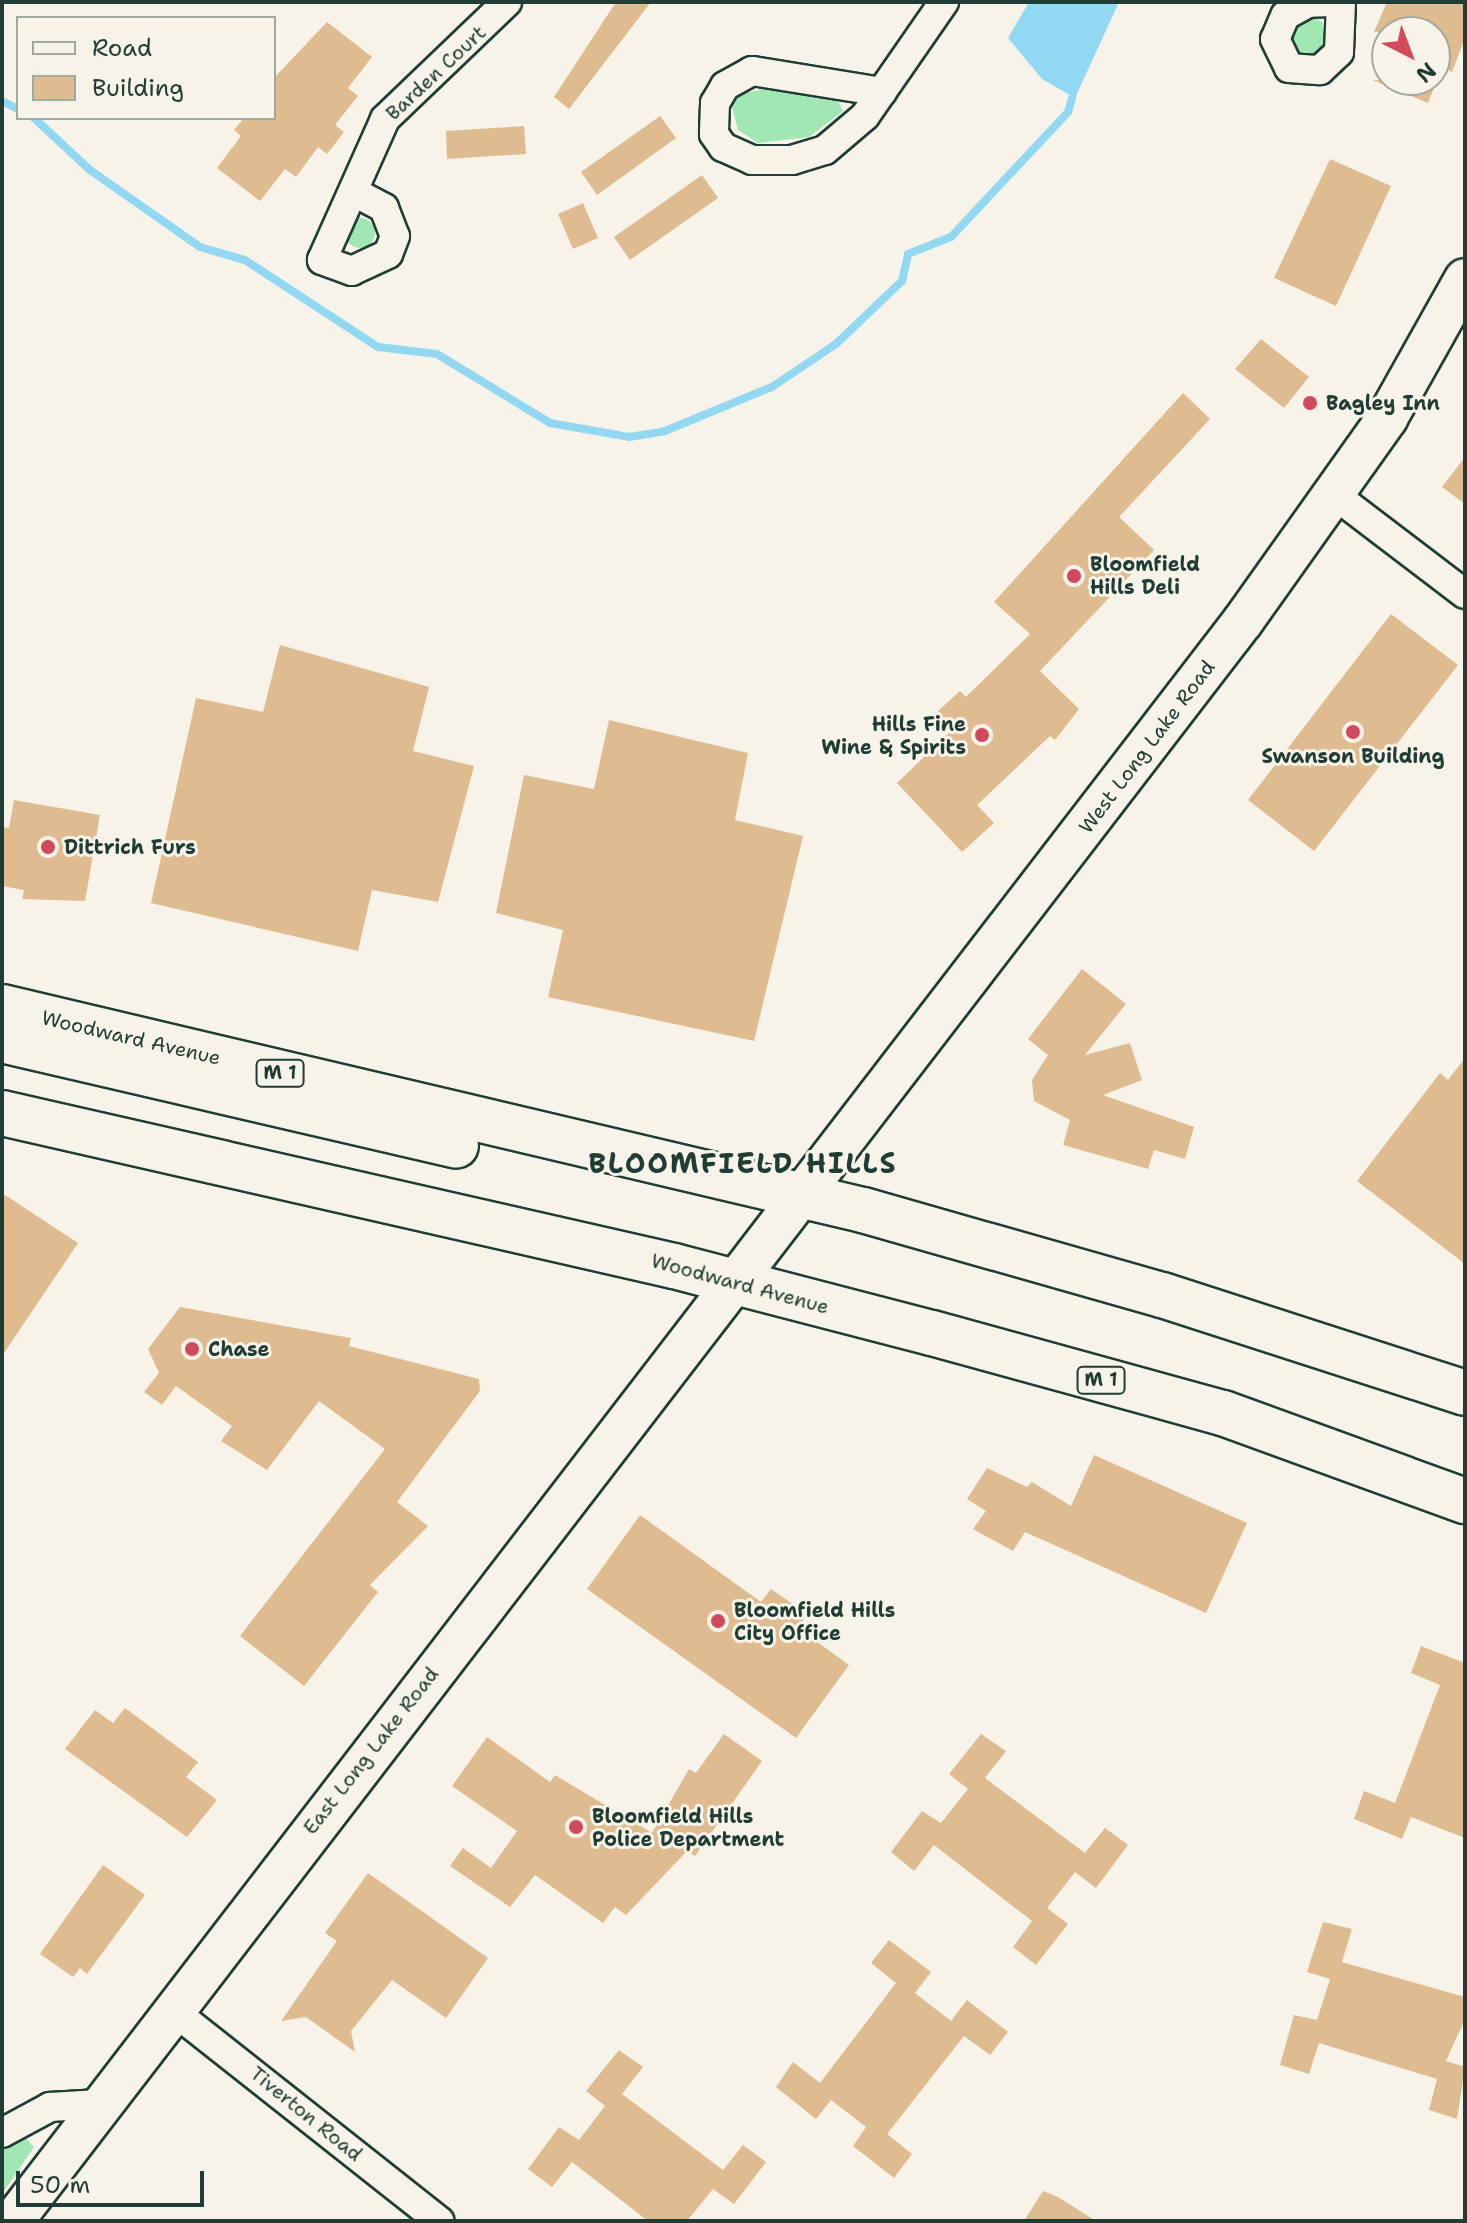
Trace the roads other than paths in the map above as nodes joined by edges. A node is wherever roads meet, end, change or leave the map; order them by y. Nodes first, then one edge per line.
1 (507, 2) edge
2 (944, 2) edge
3 (1333, 2) edge
4 (1341, 2) edge
5 (882, 92) junction
6 (354, 192) dead end
7 (1465, 279) edge
8 (1335, 495) junction
9 (1465, 594) edge
10 (2, 1007) edge
11 (2, 1040) edge
12 (2, 1113) edge
13 (557, 1138) junction
14 (798, 1195) junction
15 (730, 1281) junction
16 (1465, 1393) edge
17 (1465, 1501) edge
18 (171, 2009) junction
19 (99, 2104) junction
20 (2, 2133) edge
21 (13, 2221) edge
22 (439, 2221) edge

1 - 6 street, Barden Court
2 - 5 street
3 - 4 street
5 - 5 street
7 - 8 main road, West Long Lake Road
8 - 9 street
8 - 14 main road, West Long Lake Road
10 - 13 main road, Woodward Avenue / M 1
11 - 13 main road
12 - 15 main road, Woodward Avenue / M 1
13 - 14 main road, Woodward Avenue / M 1
14 - 15 main road, West Long Lake Road
14 - 16 main road, Woodward Avenue / M 1
15 - 17 main road, Woodward Avenue / M 1
15 - 18 main road, East Long Lake Road
18 - 19 main road, East Long Lake Road
18 - 22 street, Tiverton Road
19 - 20 street
19 - 21 main road, East Long Lake Road

